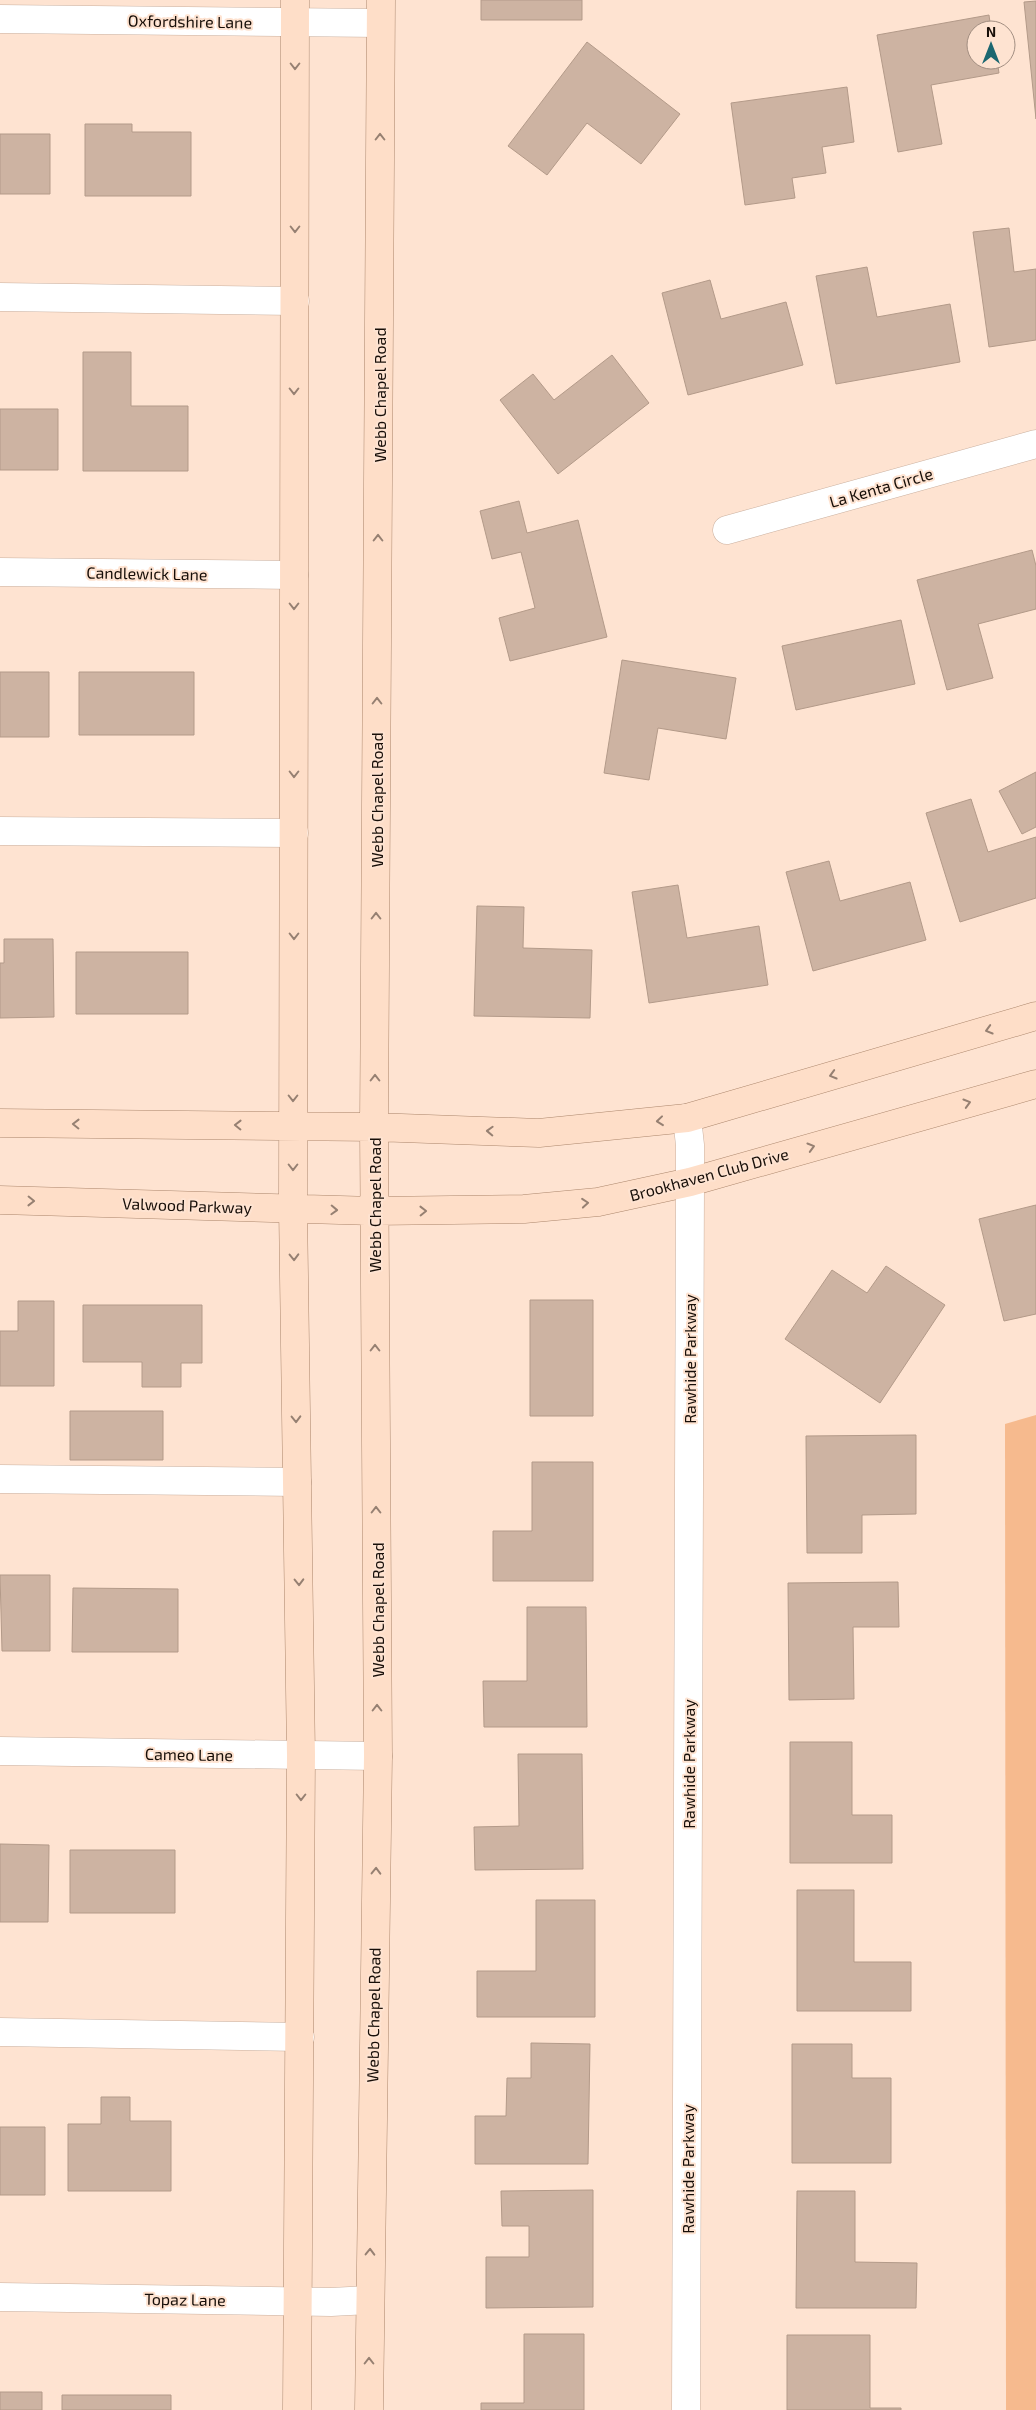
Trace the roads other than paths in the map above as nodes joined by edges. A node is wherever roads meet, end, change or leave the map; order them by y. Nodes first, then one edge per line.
1 (295, 11) edge
2 (380, 11) edge
3 (0, 19) edge
4 (0, 297) edge
5 (295, 301) junction
6 (1036, 444) edge
7 (727, 530) dead end
8 (0, 572) edge
9 (294, 575) junction
10 (0, 831) edge
11 (294, 833) junction
12 (1036, 1016) edge
13 (1036, 1084) edge
14 (686, 1118) junction
15 (0, 1123) edge
16 (294, 1126) junction
17 (374, 1127) junction
18 (690, 1182) junction
19 (0, 1200) edge
20 (294, 1208) junction
21 (374, 1211) junction
22 (0, 1479) edge
23 (297, 1482) junction
24 (0, 1751) edge
25 (301, 1755) junction
26 (378, 1756) junction
27 (0, 2032) edge
28 (300, 2037) junction
29 (0, 2297) edge
30 (298, 2300) junction
31 (369, 2300) junction
32 (296, 2410) edge
33 (369, 2410) edge
34 (686, 2410) edge

1 - 2 street, Oxfordshire Lane
1 - 3 street, Oxfordshire Lane
1 -> 5 main road
17 -> 2 main road, Webb Chapel Road
4 - 5 street
5 -> 9 main road
6 - 7 street, La Kenta Circle
8 - 9 street, Candlewick Lane
9 -> 11 main road
10 - 11 street
11 -> 16 main road
12 -> 14 main road
18 -> 13 main road, Brookhaven Club Drive
14 -> 17 main road
14 - 18 street, Rawhide Parkway
16 -> 15 main road
16 - 17 main road
16 -> 20 main road
17 - 21 main road, Webb Chapel Road
21 -> 18 main road, Brookhaven Club Drive
18 - 34 street, Rawhide Parkway
19 -> 20 main road, Valwood Parkway
20 -> 21 main road, Valwood Parkway
20 -> 23 main road
26 -> 21 main road, Webb Chapel Road
22 - 23 street
23 -> 25 main road
24 - 25 street, Cameo Lane
25 - 26 street, Cameo Lane
25 -> 28 main road
31 -> 26 main road, Webb Chapel Road
27 - 28 street
28 - 30 main road
29 - 30 street, Topaz Lane
30 - 31 street, Topaz Lane
30 - 32 main road
33 -> 31 main road, Webb Chapel Road

